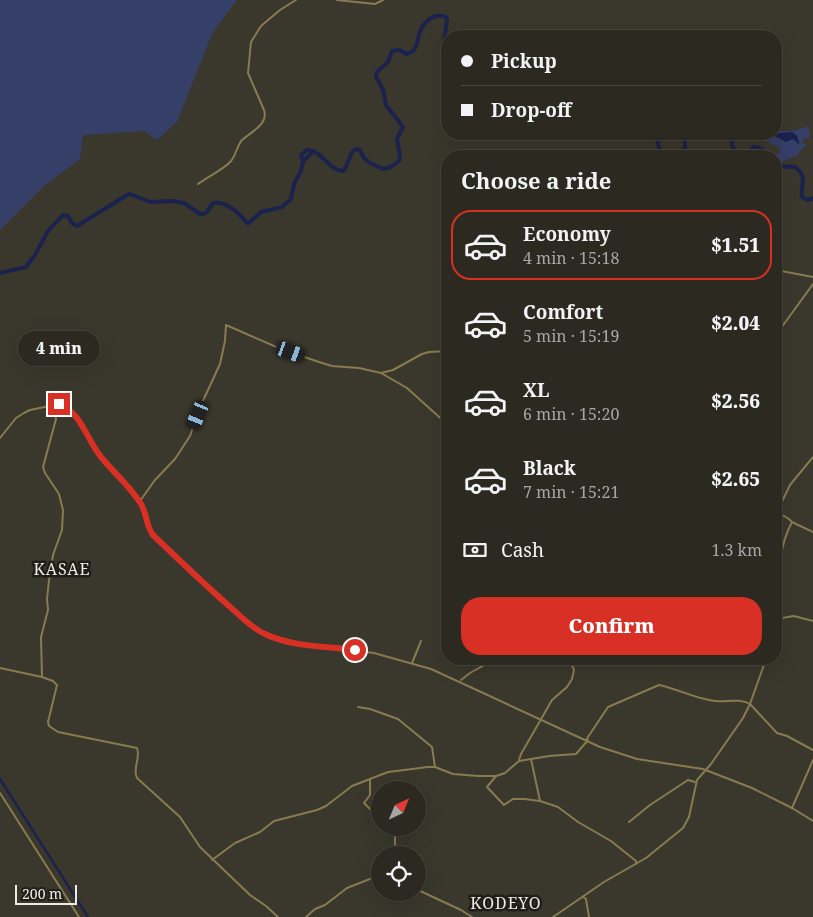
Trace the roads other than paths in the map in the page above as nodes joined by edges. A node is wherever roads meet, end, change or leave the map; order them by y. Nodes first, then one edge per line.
1 (296, 0) edge
2 (337, 0) edge
3 (383, 0) edge
4 (198, 184) dead end
5 (782, 271) edge
6 (813, 277) edge
7 (813, 284) edge
8 (782, 327) edge
9 (441, 351) edge
10 (381, 373) junction
11 (54, 404) junction
12 (441, 419) edge
13 (0, 438) edge
14 (813, 457) edge
15 (782, 501) edge
16 (139, 502) junction
17 (782, 514) edge
18 (792, 522) junction
19 (813, 532) edge
20 (782, 546) edge
21 (782, 618) edge
22 (813, 621) edge
23 (421, 641) dead end
24 (412, 663) junction
25 (484, 665) edge
26 (572, 665) edge
27 (764, 665) edge
28 (0, 668) edge
29 (42, 677) junction
30 (460, 681) junction
31 (750, 704) junction
32 (358, 707) dead end
33 (540, 719) junction
34 (587, 740) junction
35 (813, 750) edge
36 (531, 759) junction
37 (813, 760) edge
38 (519, 761) junction
39 (435, 767) junction
40 (705, 770) junction
41 (496, 776) junction
42 (370, 779) junction
43 (696, 782) junction
44 (0, 793) edge
45 (540, 800) junction
46 (792, 808) junction
47 (371, 811) edge
48 (813, 821) edge
49 (629, 822) dead end
50 (212, 860) junction
51 (636, 864) junction
52 (371, 879) edge
53 (426, 894) edge
54 (582, 897) junction
55 (79, 917) edge
56 (278, 917) edge
57 (306, 917) edge
58 (472, 917) edge
59 (553, 917) edge
60 (589, 917) edge

1 - 4 street
2 - 3 street
5 - 6 street
7 - 8 street
9 - 10 street
10 - 12 street
10 - 16 street
11 - 13 street
11 - 16 street
11 - 29 street
14 - 15 street
16 - 24 street
17 - 18 street
18 - 19 street
18 - 20 street
21 - 22 street
23 - 24 street
24 - 30 street
25 - 30 street
26 - 33 street
27 - 31 street
28 - 29 street
29 - 50 street
30 - 33 street
31 - 34 street
31 - 35 street
31 - 40 street
32 - 39 street
33 - 34 street
33 - 38 street
34 - 36 street
34 - 40 street
36 - 38 street
36 - 45 street
37 - 46 street
38 - 41 street
39 - 41 street
39 - 42 street
40 - 43 street
40 - 46 street
41 - 45 street
42 - 47 street
42 - 50 street
43 - 49 street
43 - 51 street
44 - 55 street
45 - 51 street
46 - 48 street
50 - 56 street
51 - 54 street
52 - 57 street
53 - 58 street
54 - 59 street
54 - 60 street

